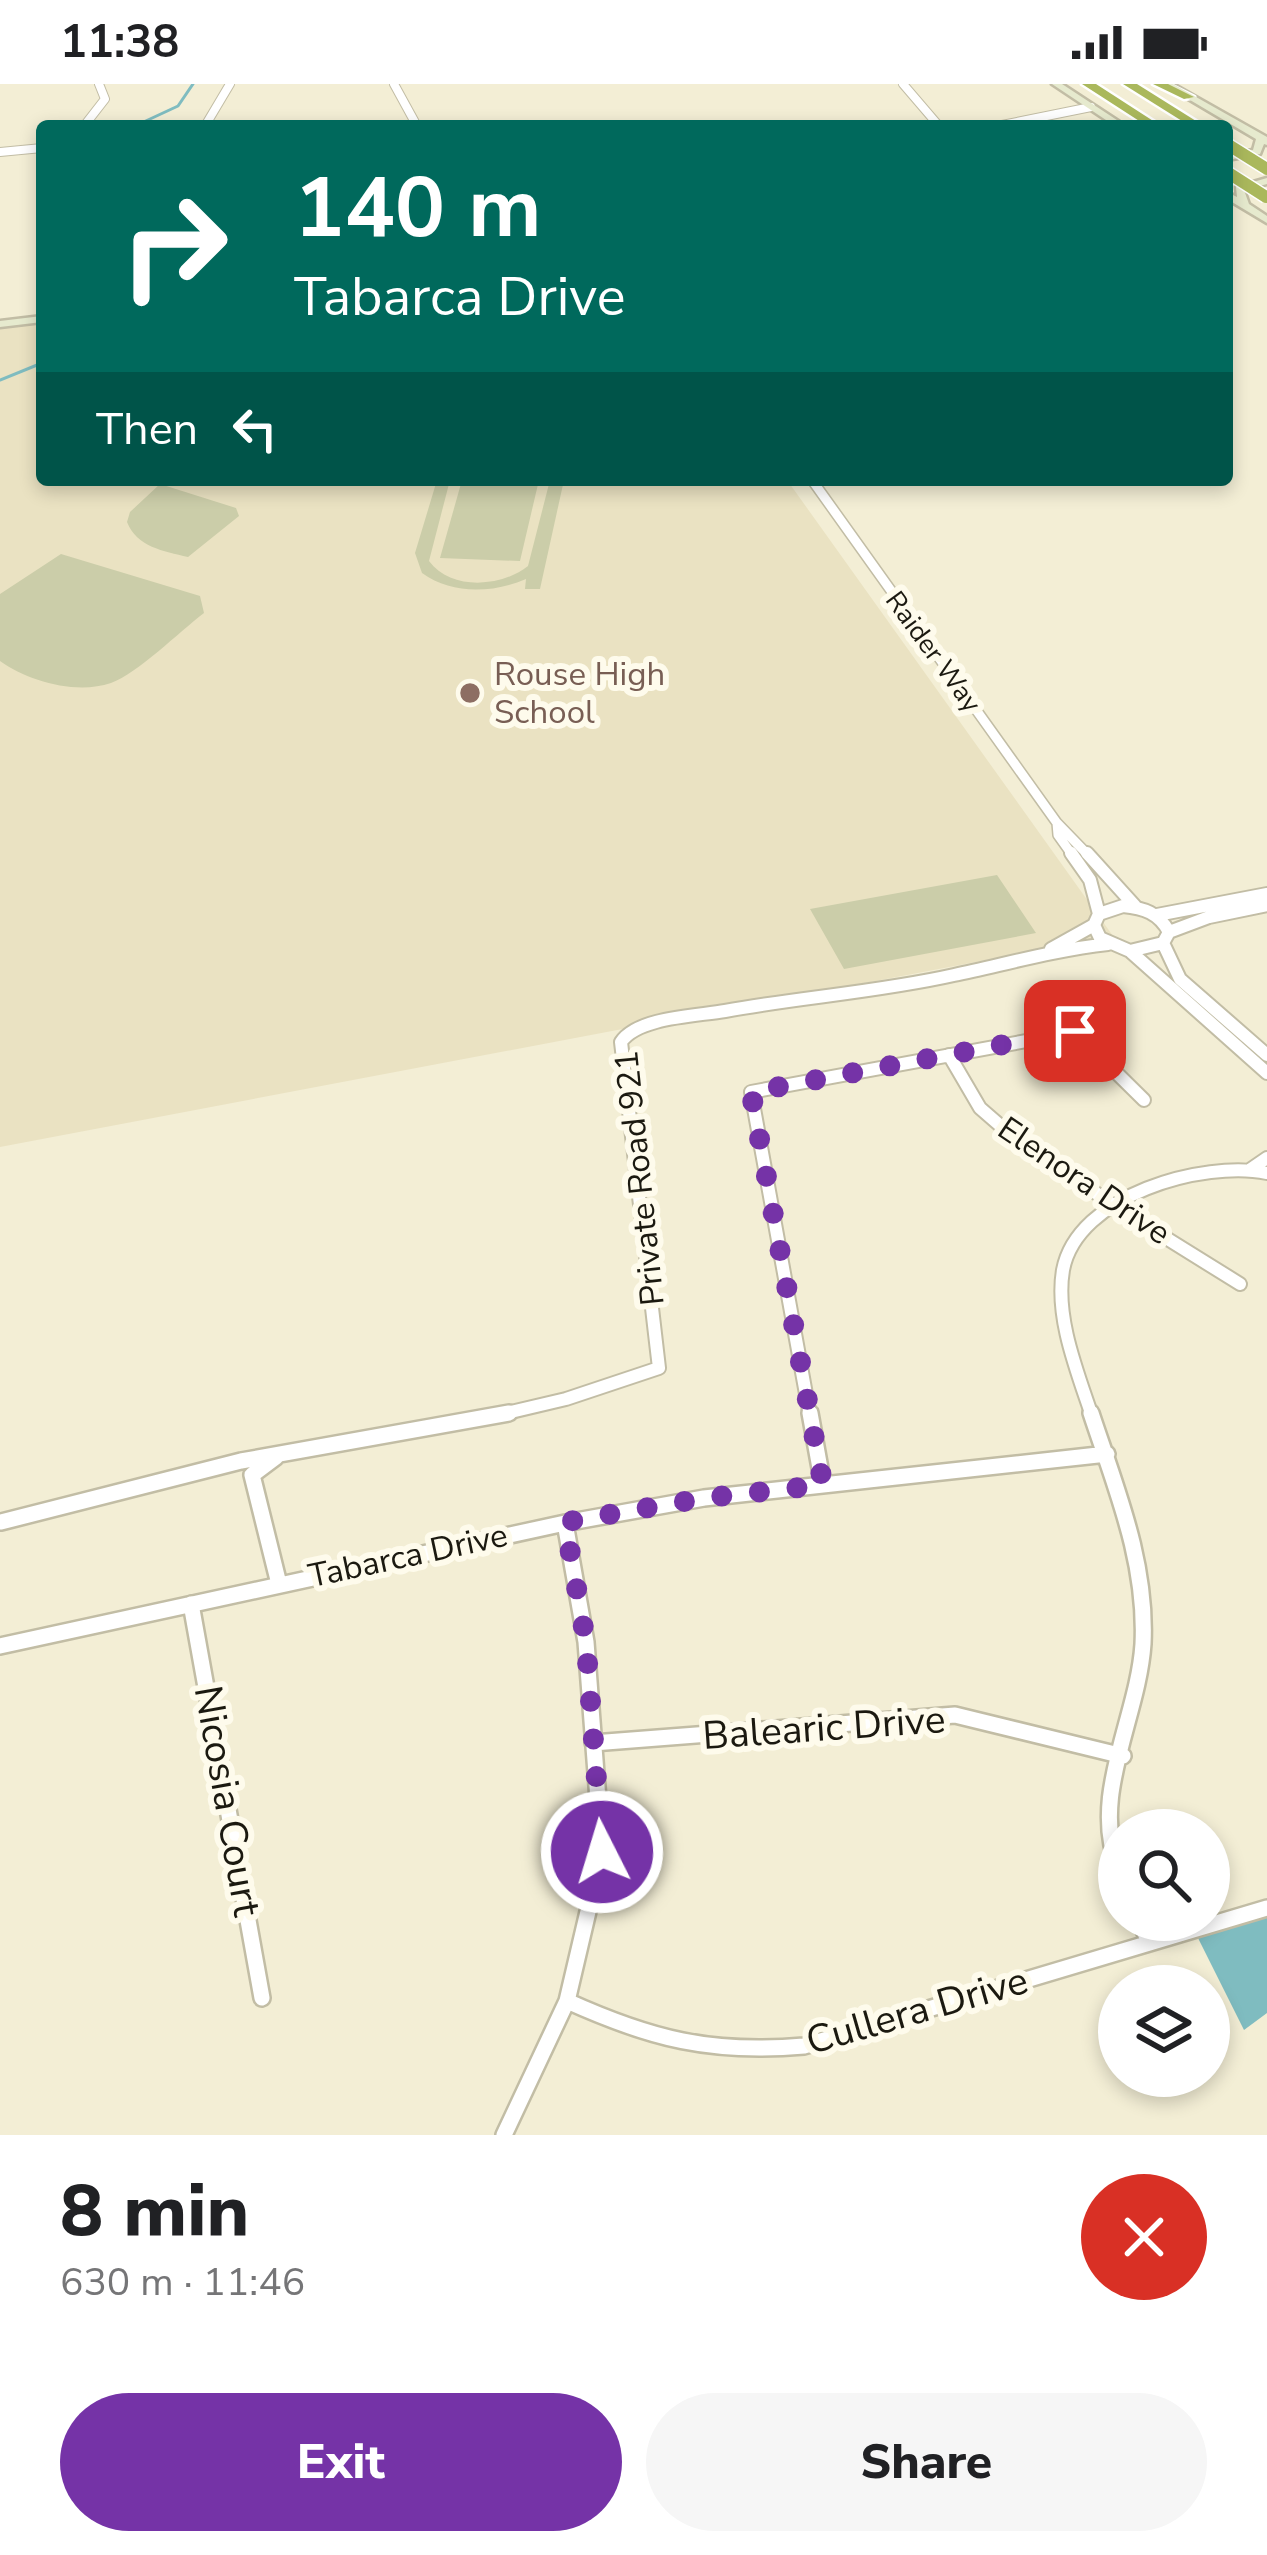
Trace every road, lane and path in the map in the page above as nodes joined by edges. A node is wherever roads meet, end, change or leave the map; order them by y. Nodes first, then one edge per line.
1 (100, 84) edge
2 (230, 84) edge
3 (394, 84) edge
4 (903, 84) edge
5 (1055, 84) edge
6 (1088, 84) edge
7 (1129, 84) edge
8 (1163, 84) edge
9 (1188, 97) joint
10 (1090, 106) junction
11 (89, 120) edge
12 (209, 120) edge
13 (414, 120) edge
14 (934, 120) edge
15 (1030, 120) edge
16 (1111, 120) edge
17 (1145, 120) edge
18 (1188, 120) edge
19 (1228, 120) edge
20 (1233, 123) edge
21 (1265, 141) edge
22 (1233, 148) edge
23 (36, 149) edge
24 (0, 152) edge
25 (1233, 156) edge
26 (1267, 168) edge
27 (1233, 171) edge
28 (1233, 175) edge
29 (1267, 181) edge
30 (1267, 197) edge
31 (1233, 199) edge
32 (1244, 206) junction
33 (1267, 220) edge
34 (36, 316) edge
35 (6, 319) edge
36 (816, 486) edge
37 (1057, 823) junction
38 (1267, 894) edge
39 (1267, 905) edge
40 (1135, 907) junction
41 (1156, 915) junction
42 (1097, 920) junction
43 (1166, 937) junction
44 (1108, 944) junction
45 (1050, 950) junction
46 (1130, 951) junction
47 (1267, 1054) edge
48 (949, 1055) junction
49 (1267, 1073) edge
50 (1144, 1100) dead end
51 (1267, 1158) edge
52 (1259, 1171) edge
53 (1114, 1205) junction
54 (1240, 1284) dead end
55 (283, 1452) junction
56 (1107, 1454) junction
57 (823, 1485) junction
58 (1, 1522) edge
59 (565, 1522) junction
60 (279, 1584) junction
61 (191, 1604) junction
62 (0, 1646) edge
63 (593, 1744) junction
64 (1123, 1756) junction
65 (1110, 1809) edge
66 (1267, 1908) edge
67 (1149, 1943) joint
68 (262, 1998) dead end
69 (567, 2001) junction
70 (504, 2135) edge

1 - 11 street
2 - 12 street
3 - 13 street
4 - 14 street
5 - 10 main road
6 - 17 highway
7 - 18 highway
8 - 9 highway
9 - 19 main road
10 - 15 street
10 - 16 main road
20 - 21 main road
21 - 25 main road
22 - 26 highway, bridge
23 - 24 street
26 - 27 main road
28 - 30 highway, bridge
29 - 32 main road
31 - 32 main road
32 - 33 main road
34 - 35 main road
36 - 37 street, Raider Way
37 - 40 street, Raider Way
37 - 42 street, Raider Way
38 - 41 street
39 - 43 street
40 - 41 street
40 - 42 street, Private Road 921
41 - 43 street
42 - 44 street, Raider Way
42 - 45 street, Private Road 921
43 - 46 street
43 - 47 street
44 - 45 street, Private Road 921
44 - 46 street
45 - 55 street, Private Road 921
46 - 49 street
48 - 50 street
48 - 53 street, Elenora Drive
48 - 57 street
51 - 52 street
52 - 53 street
53 - 54 street, Elenora Drive
53 - 56 street
55 - 58 street, Private Road 921
55 - 60 street
56 - 57 street, Tabarca Drive
56 - 64 street
57 - 59 street, Tabarca Drive
59 - 60 street, Tabarca Drive
59 - 63 street
60 - 61 street, Tabarca Drive
61 - 62 street, Tabarca Drive
61 - 68 street, Nicosia Court
63 - 64 street, Balearic Drive
63 - 69 street
64 - 65 street
66 - 67 street, Cullera Drive
67 - 69 street, Cullera Drive
69 - 70 street

